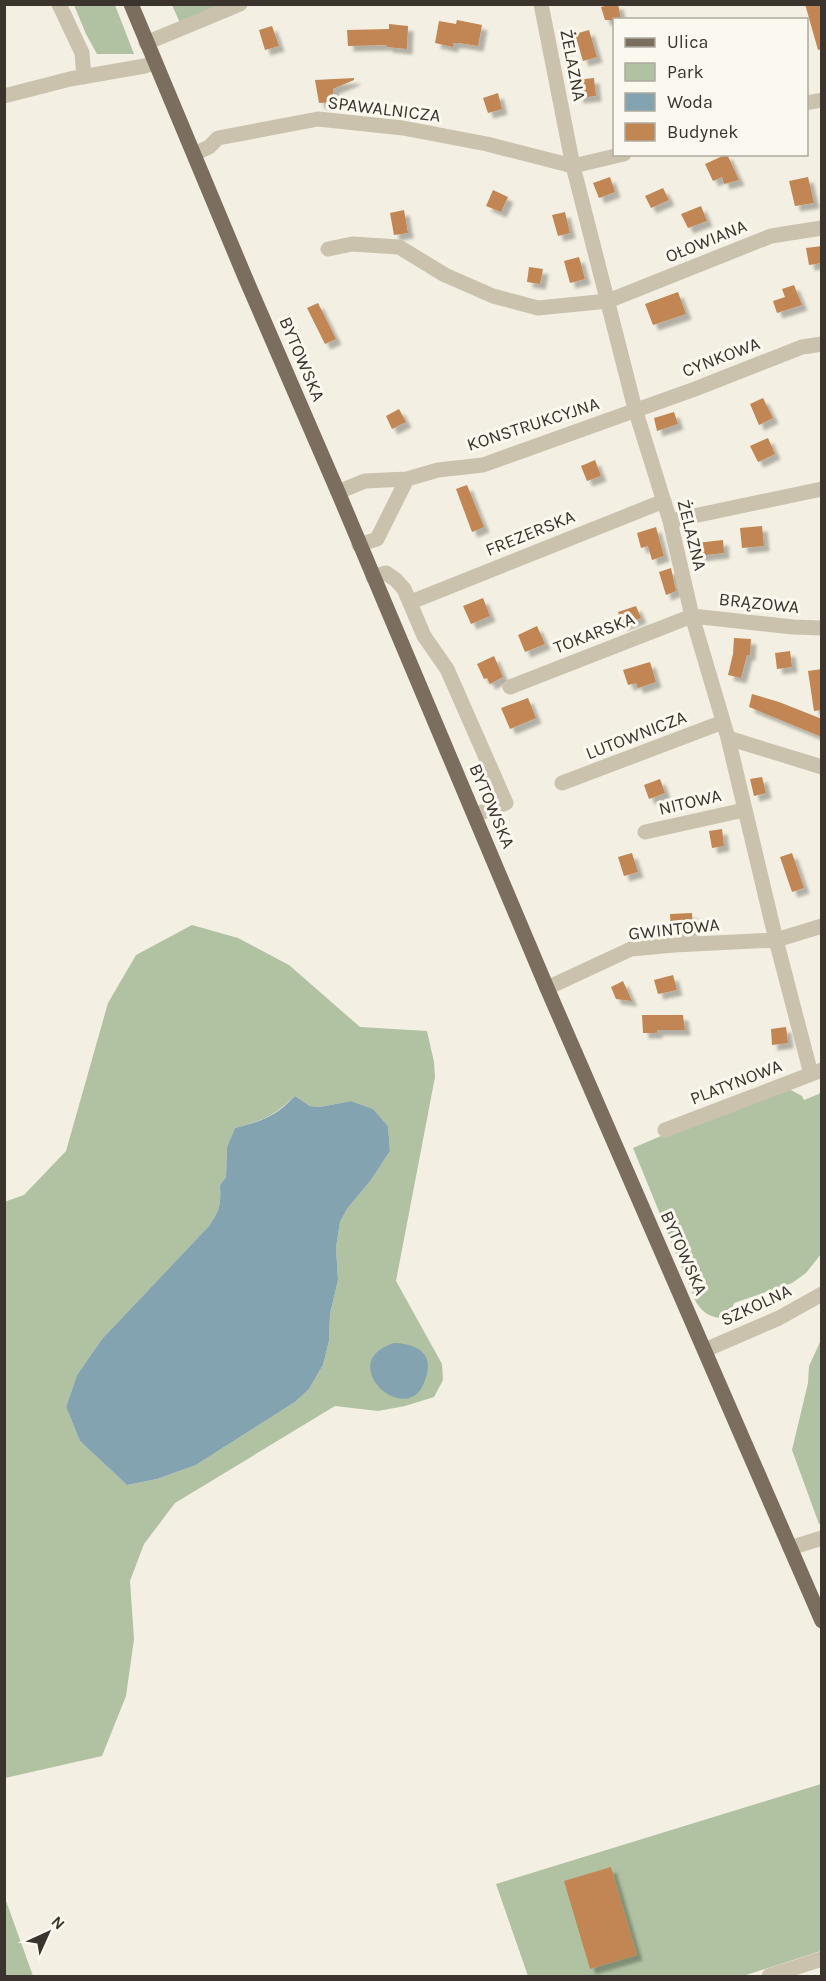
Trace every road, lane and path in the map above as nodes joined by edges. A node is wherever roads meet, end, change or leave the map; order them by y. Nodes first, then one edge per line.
1 (59, 4) edge
2 (131, 4) edge
3 (240, 4) edge
4 (541, 4) edge
5 (146, 43) junction
6 (155, 62) junction
7 (84, 77) junction
8 (4, 96) edge
9 (194, 154) junction
10 (616, 156) edge
11 (573, 166) junction
12 (822, 228) edge
13 (328, 249) dead end
14 (609, 301) junction
15 (822, 344) edge
16 (635, 410) junction
17 (407, 479) junction
18 (822, 489) edge
19 (338, 492) junction
20 (664, 501) junction
21 (670, 521) junction
22 (359, 545) junction
23 (373, 577) junction
24 (411, 602) junction
25 (692, 616) junction
26 (822, 628) edge
27 (510, 687) dead end
28 (723, 722) junction
29 (728, 738) junction
30 (822, 767) edge
31 (562, 783) dead end
32 (744, 810) junction
33 (475, 815) junction
34 (645, 832) dead end
35 (822, 926) edge
36 (776, 940) junction
37 (548, 988) junction
38 (816, 1072) edge
39 (665, 1130) dead end
40 (822, 1294) edge
41 (705, 1350) junction
42 (822, 1538) edge
43 (790, 1548) junction
44 (822, 1621) edge
45 (822, 1959) edge
46 (770, 1977) edge

1 - 7 street
2 - 5 main road, BYTOWSKA
3 - 5 street
4 - 11 street, ŻELAZNA
5 - 6 main road, BYTOWSKA
6 - 7 street
6 - 9 main road, BYTOWSKA
7 - 8 street
9 - 11 street, SPAWALNICZA
9 - 19 main road, BYTOWSKA
10 - 11 street
11 - 14 street, ŻELAZNA
12 - 14 street, OŁOWIANA
13 - 14 street, OŁOWIANA
14 - 16 street, ŻELAZNA
15 - 16 street, CYNKOWA
16 - 17 street, KONSTRUKCYJNA
16 - 20 street, ŻELAZNA
17 - 19 street, KONSTRUKCYJNA
17 - 22 street
18 - 21 street
19 - 22 main road, BYTOWSKA
20 - 21 street, ŻELAZNA
20 - 24 street, FREZERSKA
21 - 25 street, ŻELAZNA
22 - 23 main road, BYTOWSKA
23 - 24 street
23 - 33 main road, BYTOWSKA
24 - 33 street
25 - 26 street, BRĄZOWA
25 - 27 street, TOKARSKA
25 - 28 street, ŻELAZNA
28 - 29 street, ŻELAZNA
28 - 31 street, LUTOWNICZA
29 - 30 street
29 - 32 street, ŻELAZNA
32 - 34 street, NITOWA
32 - 36 street, ŻELAZNA
33 - 37 main road, BYTOWSKA
35 - 36 street, GWINTOWA
36 - 37 street, GWINTOWA
36 - 38 street, ŻELAZNA
37 - 41 main road, BYTOWSKA
38 - 39 street, PLATYNOWA
40 - 41 street, SZKOLNA
41 - 43 main road, BYTOWSKA
42 - 43 street
43 - 44 main road, BYTOWSKA
45 - 46 street

